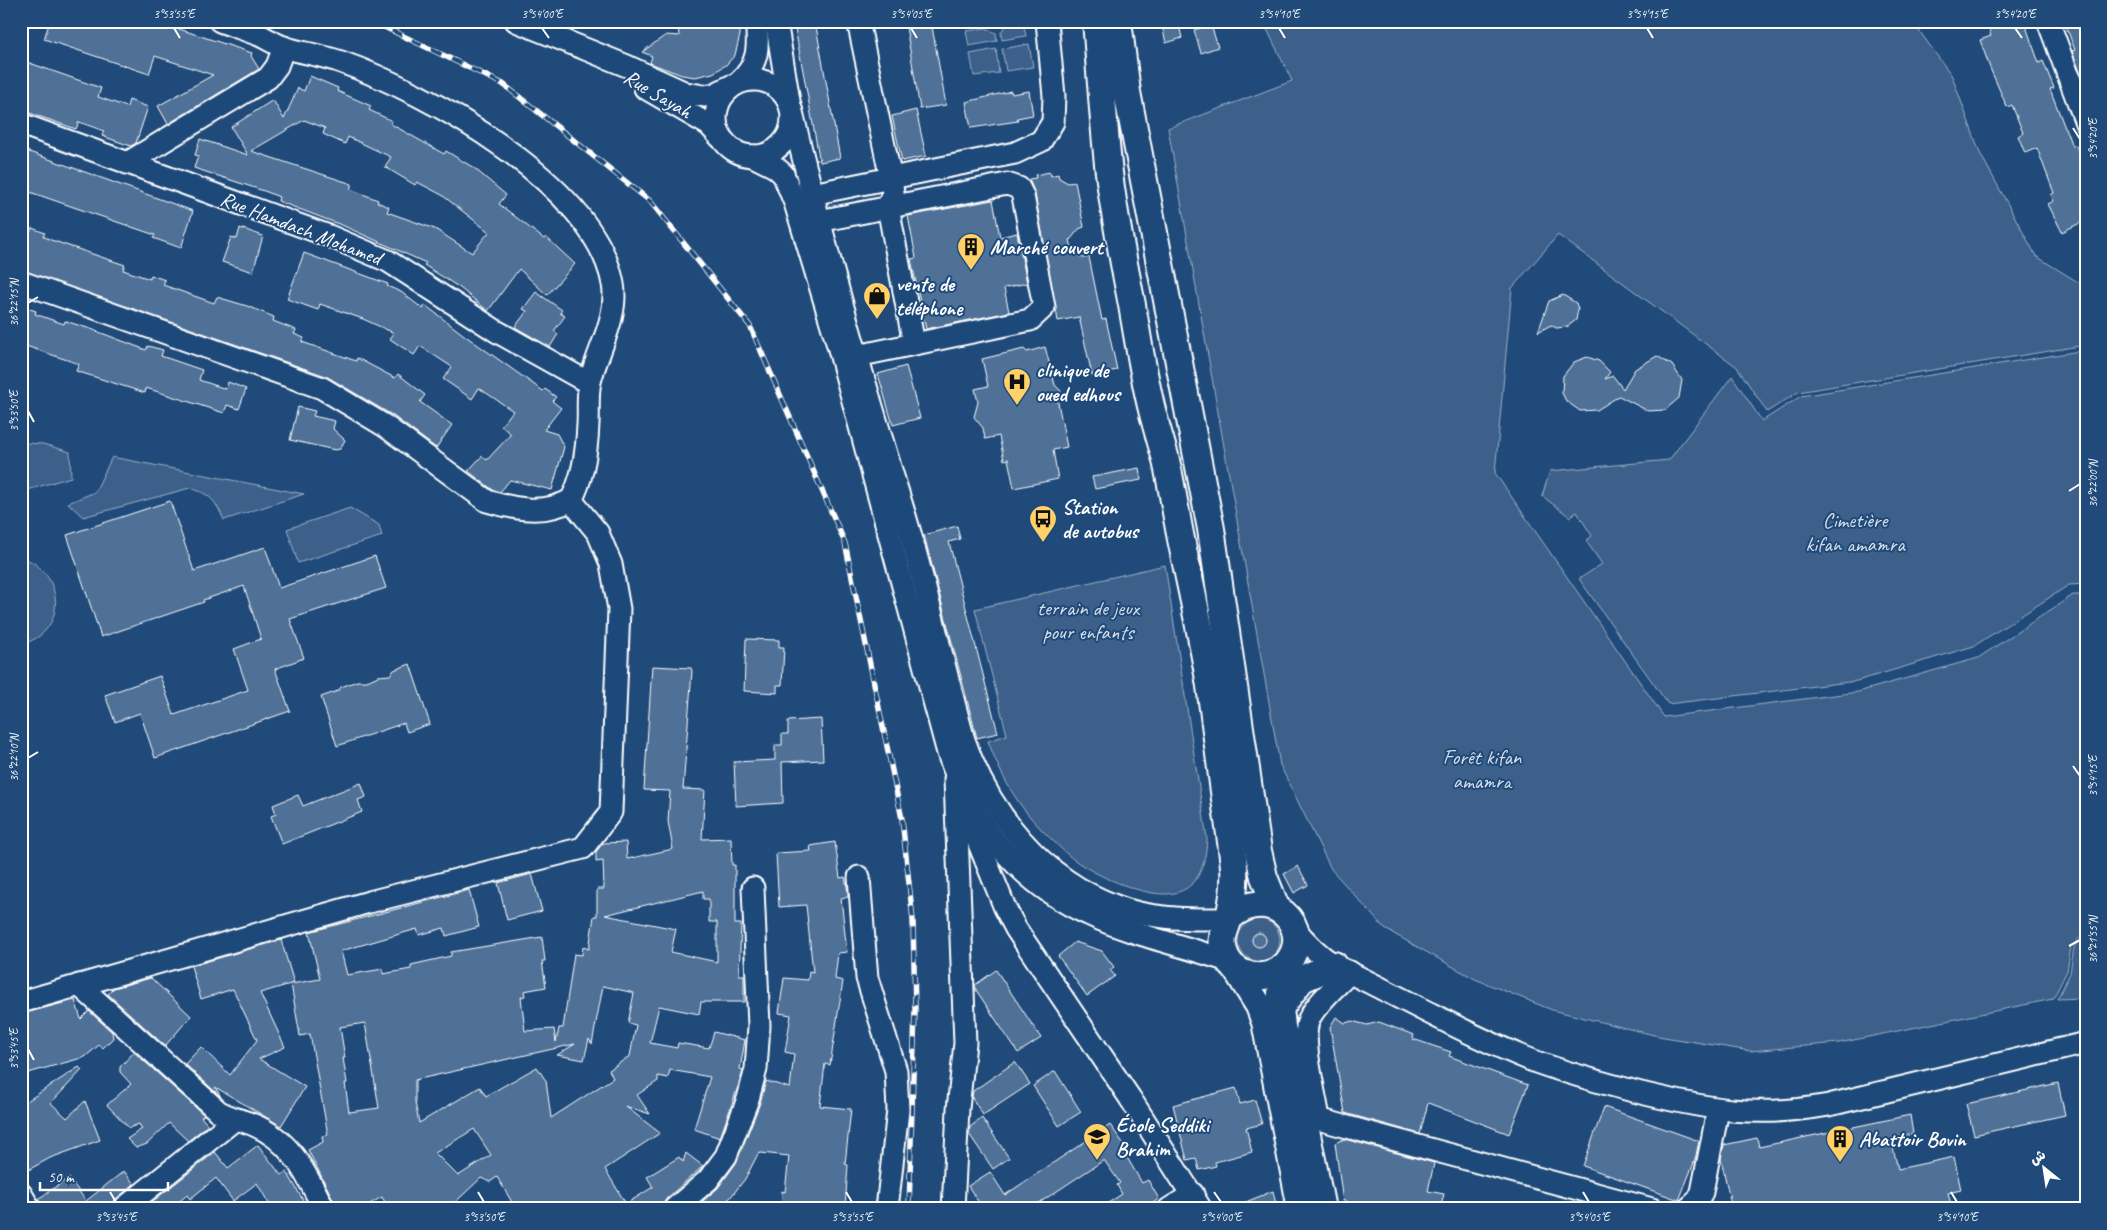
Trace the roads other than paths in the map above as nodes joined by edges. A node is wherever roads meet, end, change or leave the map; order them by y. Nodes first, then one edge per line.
1 (220, 21) edge
2 (516, 21) edge
3 (756, 21) edge
4 (776, 21) edge
5 (858, 21) edge
6 (1047, 21) edge
7 (1096, 21) edge
8 (1118, 21) edge
9 (2048, 21) edge
10 (284, 47) junction
11 (593, 53) junction
12 (735, 84) junction
13 (791, 108) junction
14 (21, 124) edge
15 (2086, 124) edge
16 (720, 137) junction
17 (753, 156) junction
18 (127, 163) junction
19 (891, 179) junction
20 (812, 194) junction
21 (888, 207) junction
22 (819, 221) junction
23 (21, 282) edge
24 (914, 344) junction
25 (857, 356) junction
26 (589, 383) junction
27 (570, 500) junction
28 (955, 774) junction
29 (995, 841) junction
30 (859, 877) dead end
31 (996, 887) junction
32 (753, 888) dead end
33 (1285, 917) junction
34 (1230, 918) junction
35 (1286, 964) junction
36 (1232, 965) junction
37 (1342, 969) junction
38 (79, 985) junction
39 (21, 1002) edge
40 (1280, 1008) junction
41 (2086, 1043) edge
42 (1718, 1110) junction
43 (1311, 1117) junction
44 (234, 1120) junction
45 (21, 1194) edge
46 (1197, 1201) edge
47 (30, 1209) edge
48 (123, 1209) edge
49 (324, 1209) edge
50 (674, 1209) edge
51 (887, 1209) edge
52 (953, 1209) edge
53 (1169, 1209) edge
54 (1301, 1209) edge
55 (1322, 1209) edge
56 (1652, 1209) edge
57 (1688, 1209) edge

1 - 10 street
2 - 11 street, Rue Sayah
3 - 12 street
4 - 13 street
5 - 19 street
6 - 19 street
7 - 34 main road
8 - 33 main road
9 - 15 street
10 - 18 street
10 - 26 street
11 - 12 street, Rue Sayah
11 - 16 street, Rue Sayah
12 - 13 street
12 - 16 street
13 - 17 street
13 - 20 street
14 - 18 street, Rue Hamdach Mohamed
16 - 17 street
17 - 28 street
18 - 26 street, Rue Hamdach Mohamed
19 - 20 street
19 - 21 street
20 - 22 street
21 - 22 street
21 - 24 street
21 - 24 street
22 - 25 street
23 - 27 street
24 - 25 street
25 - 34 street
26 - 27 street
27 - 38 street
28 - 29 street
28 - 31 street
28 - 52 street
29 - 31 street
29 - 36 street
30 - 51 street
31 - 46 street
32 - 50 street
33 - 34 main road
33 - 35 main road
33 - 37 street
34 - 36 main road
35 - 36 main road
35 - 37 street
35 - 40 main road
36 - 54 main road
37 - 40 main road
37 - 42 street
37 - 43 street
38 - 39 street
38 - 44 street
40 - 43 main road
41 - 42 street
42 - 57 street
43 - 55 main road
43 - 56 street
44 - 48 street
44 - 49 street
45 - 47 street
46 - 53 street

